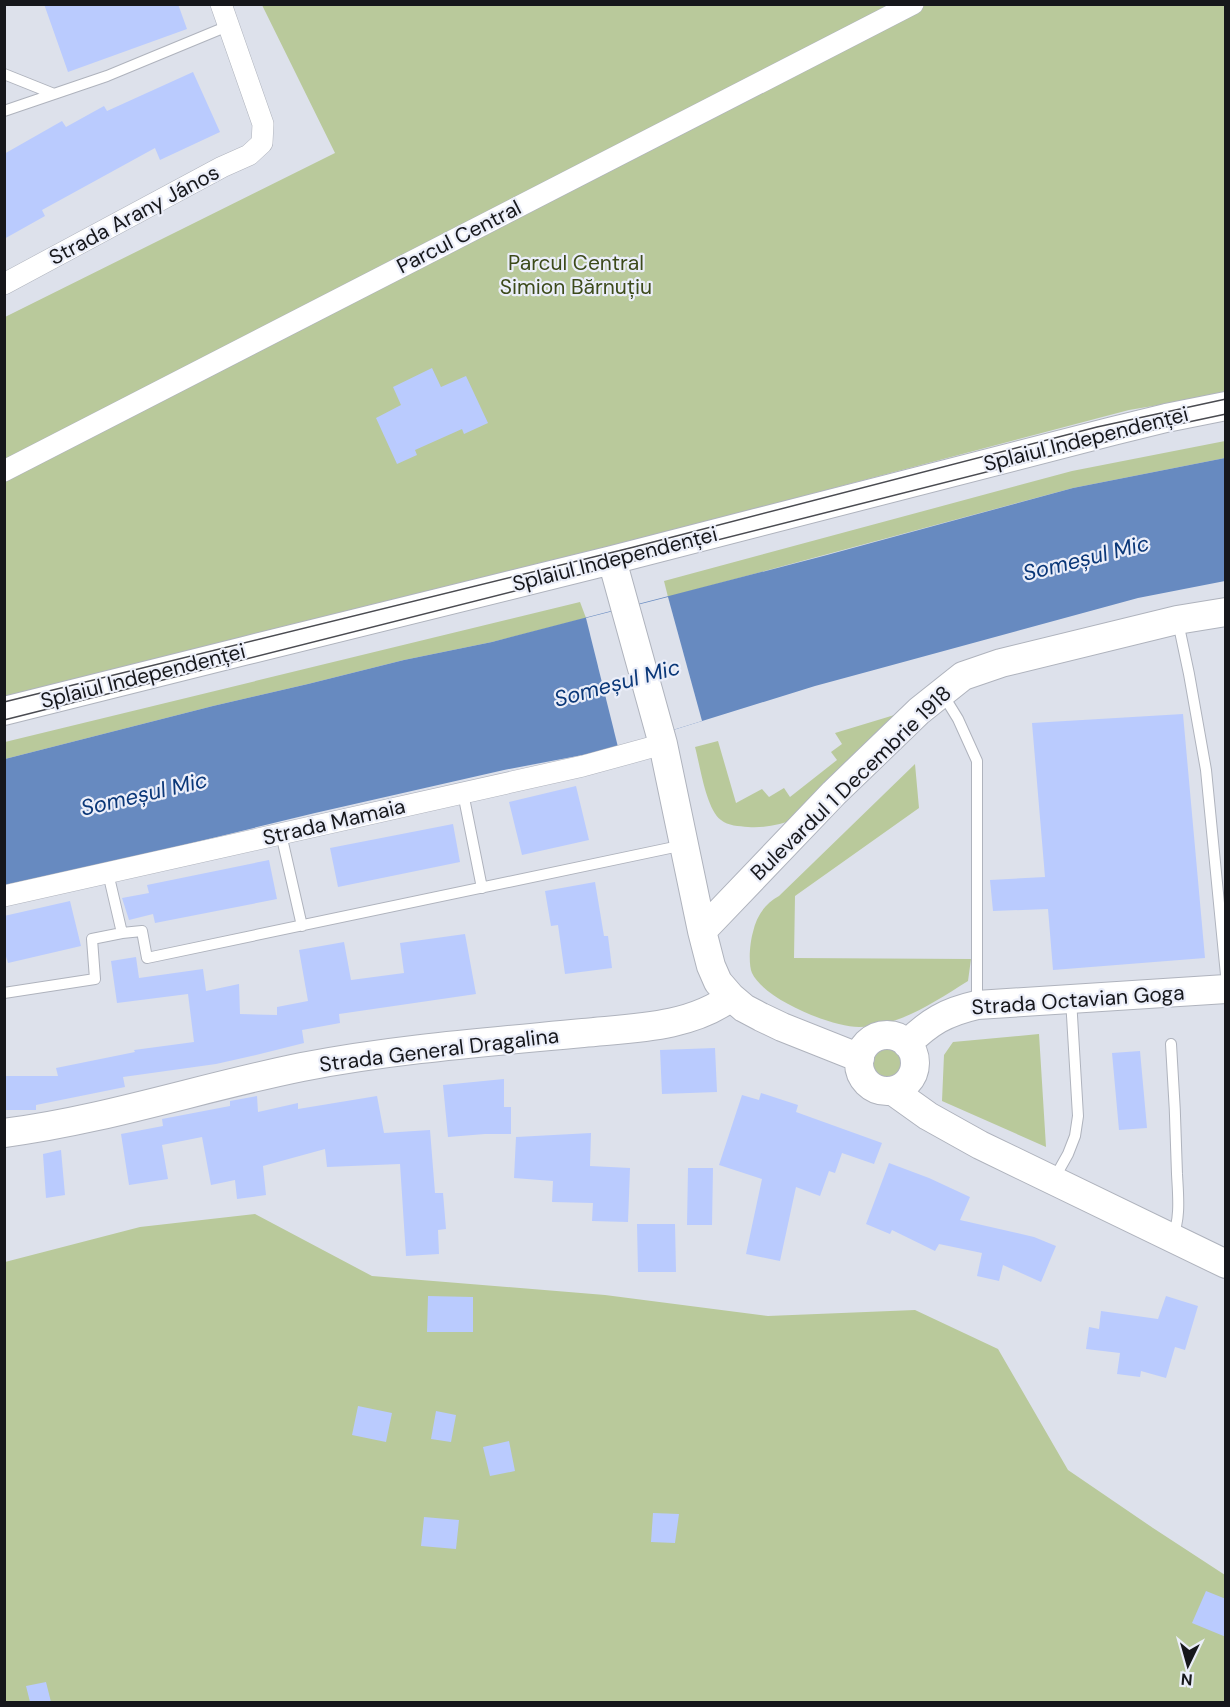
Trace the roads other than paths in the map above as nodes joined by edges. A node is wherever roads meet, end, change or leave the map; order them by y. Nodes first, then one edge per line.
1 (220, 4) edge
2 (914, 4) edge
3 (228, 26) junction
4 (4, 74) edge
5 (54, 94) junction
6 (4, 111) edge
7 (4, 284) edge
8 (1226, 406) edge
9 (4, 471) edge
10 (612, 560) junction
11 (1226, 612) edge
12 (1177, 620) junction
13 (942, 691) junction
14 (4, 711) edge
15 (661, 736) junction
16 (463, 793) junction
17 (280, 834) junction
18 (684, 845) junction
19 (108, 873) junction
20 (482, 888) junction
21 (4, 896) edge
22 (302, 926) junction
23 (702, 931) junction
24 (122, 933) junction
25 (1226, 975) edge
26 (1226, 989) edge
27 (4, 993) edge
28 (731, 997) junction
29 (1071, 998) junction
30 (977, 1005) junction
31 (907, 1044) junction
32 (1171, 1044) dead end
33 (860, 1058) junction
34 (893, 1091) junction
35 (4, 1133) edge
36 (1053, 1181) junction
37 (1172, 1238) junction
38 (1226, 1264) edge

1 - 3 street
2 - 9 street, Parcul Central
3 - 5 lane
3 - 7 street, Strada Arany János
4 - 5 lane
5 - 6 lane
8 - 10 main road, Splaiul Independenței
10 - 14 main road, Splaiul Independenței
10 - 15 main road
11 - 12 main road, Bulevardul 1 Decembrie 1918
12 - 13 main road, Bulevardul 1 Decembrie 1918
12 - 25 lane
13 - 23 main road, Bulevardul 1 Decembrie 1918
13 - 30 lane
15 - 16 street, Strada Mamaia
15 - 18 main road
16 - 17 street, Strada Mamaia
16 - 20 lane
17 - 19 street, Strada Mamaia
17 - 22 lane
18 - 20 lane
18 - 23 main road
19 - 21 street, Strada Mamaia
19 - 24 lane
20 - 22 lane
22 - 24 lane
23 - 28 main road
24 - 27 lane
26 - 29 main road, Strada Octavian Goga
28 - 33 main road
28 - 35 main road, Strada General Dragalina
29 - 30 main road, Strada Octavian Goga
29 - 36 lane
30 - 31 main road, Strada Octavian Goga
31 - 33 main road
31 - 34 main road
32 - 37 lane
33 - 34 main road
34 - 36 main road
36 - 37 main road
37 - 38 main road

